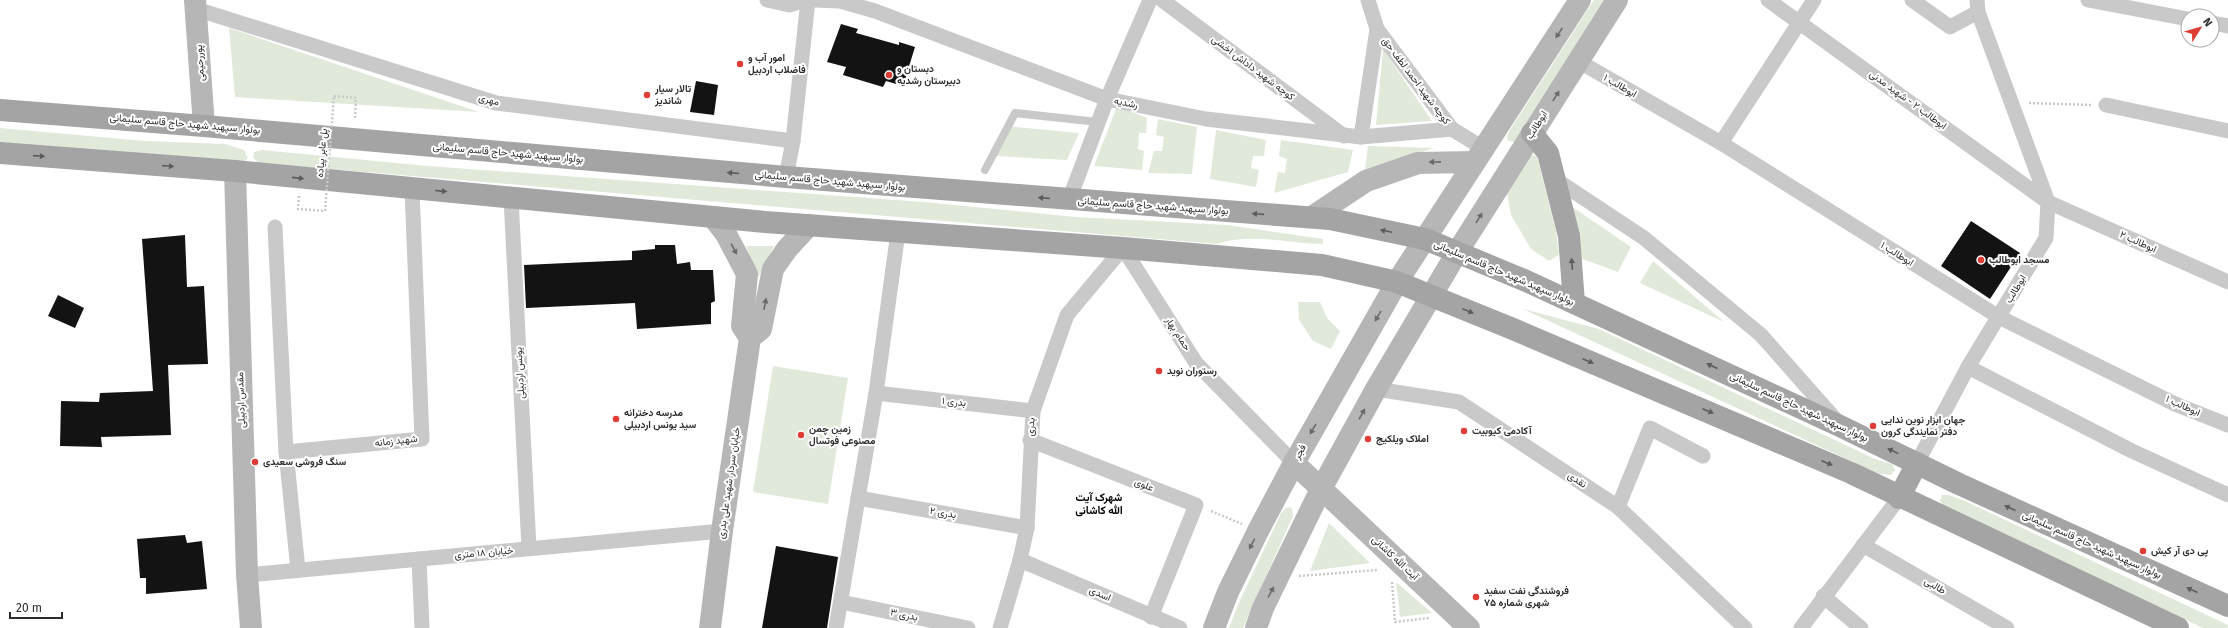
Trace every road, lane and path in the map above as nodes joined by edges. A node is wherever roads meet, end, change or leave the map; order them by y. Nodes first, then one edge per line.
1 (767, 0) edge
2 (807, 0) edge
3 (814, 0) edge
4 (1150, 0) edge
5 (1162, 0) edge
6 (1368, 0) edge
7 (1580, 0) edge
8 (1617, 0) edge
9 (1768, 0) edge
10 (1814, 0) edge
11 (1912, 0) edge
12 (2088, 0) edge
13 (196, 4) edge
14 (1977, 6) edge
15 (2180, 17) edge
16 (1800, 22) junction
17 (1376, 29) junction
18 (1578, 61) junction
19 (356, 98) dead end
20 (1107, 99) junction
21 (2012, 103) junction
22 (2106, 105) joint
23 (0, 110) edge
24 (1098, 122) junction
25 (204, 126) junction
26 (1452, 130) junction
27 (2228, 131) edge
28 (1532, 133) junction
29 (1345, 136) junction
30 (1361, 137) junction
31 (793, 141) junction
32 (1721, 143) junction
33 (0, 153) edge
34 (1478, 155) junction
35 (985, 170) dead end
36 (235, 172) junction
37 (786, 177) junction
38 (1555, 179) junction
39 (412, 189) junction
40 (511, 198) junction
41 (1069, 200) junction
42 (2048, 202) junction
43 (298, 209) dead end
44 (713, 217) junction
45 (1312, 217) junction
46 (809, 225) junction
47 (275, 227) dead end
48 (898, 232) junction
49 (1424, 239) junction
50 (1122, 248) junction
51 (1458, 251) junction
52 (1397, 282) junction
53 (2228, 282) edge
54 (1431, 297) junction
55 (1574, 302) junction
56 (1999, 317) junction
57 (750, 338) junction
58 (1968, 367) junction
59 (1376, 389) junction
60 (876, 393) junction
61 (1033, 411) junction
62 (2228, 425) edge
63 (1840, 426) junction
64 (1030, 440) junction
65 (286, 452) junction
66 (1703, 456) dead end
67 (1294, 463) junction
68 (1917, 463) junction
69 (1321, 489) junction
70 (2228, 495) edge
71 (858, 498) junction
72 (1899, 498) junction
73 (1196, 505) junction
74 (1618, 507) junction
75 (1027, 528) junction
76 (722, 531) junction
77 (1258, 531) junction
78 (1863, 545) junction
79 (529, 548) junction
80 (419, 559) junction
81 (1020, 560) junction
82 (1390, 561) junction
83 (298, 570) junction
84 (247, 575) junction
85 (1279, 578) junction
86 (1823, 596) junction
87 (841, 602) junction
88 (2228, 606) edge
89 (1151, 617) junction
90 (1462, 622) edge
91 (251, 628) edge
92 (422, 628) edge
93 (710, 628) edge
94 (836, 628) edge
95 (968, 628) edge
96 (1000, 628) edge
97 (1180, 628) edge
98 (1214, 628) edge
99 (1256, 628) edge
100 (1745, 628) edge
101 (1801, 628) edge
102 (1861, 628) edge
103 (2007, 628) edge
104 (2178, 628) edge

1 - 2 street
2 - 31 street
3 - 20 street, رشدیه
4 - 20 street
5 - 29 street, کوچه شهید داداش اخشی
6 - 17 street, کوچه شهید احمد لطف حق
7 -> 34 main road
8 - 18 main road, ابوطالب
9 - 16 street, ابوطالب ۲ - شهید مدنی
10 - 16 street
11 - 14 street
12 - 15 street
13 - 25 main road, پوررحیمی
13 - 31 street, مهری
14 - 21 street, ابوطالب
16 - 32 street
16 - 42 street, ابوطالب ۲ - شهید مدنی
17 - 26 street, کوچه شهید احمد لطف حق
17 - 30 street
28 -> 18 main road, ابوطالب
18 - 32 street, ابوطالب ۱
19 - 43 path, پل عابر پیاده, bridge
20 - 24 street
20 - 29 street, رشدیه
21 - 22 path
21 - 42 street, ابوطالب
22 - 27 street
23 - 25 main road, بولوار سپهبد شهید حاج قاسم سلیمانی
24 - 35 lane
24 - 41 street
37 -> 25 main road, بولوار سپهبد شهید حاج قاسم سلیمانی
26 - 30 street, رشدیه
26 - 34 street, کوچه شهید احمد لطف حق
28 - 38 main road
51 -> 28 main road, ابوطالب
29 - 30 street, رشدیه
31 - 37 street
32 - 56 street, ابوطالب ۱
33 -> 36 main road
34 -> 45 main road
34 - 49 main road
36 -> 39 main road
36 - 84 main road, مقدس اردبیلی
41 -> 37 main road, بولوار سپهبد شهید حاج قاسم سلیمانی
55 -> 38 main road
38 - 63 street
39 -> 40 main road
39 - 65 street, شهید زمانه
40 - 44 main road
40 - 79 street, یونس اردبیلی
45 -> 41 main road, بولوار سپهبد شهید حاج قاسم سلیمانی
42 - 53 street, ابوطالب ۲
42 - 56 street, ابوطالب
44 - 46 main road
44 -> 57 main road
49 -> 45 main road, بولوار سپهبد شهید حاج قاسم سلیمانی
46 - 48 main road
57 -> 46 main road
47 - 65 street
48 - 50 main road
48 - 60 street
49 - 51 main road, بولوار سپهبد شهید حاج قاسم سلیمانی
49 - 52 main road, فجر
50 - 52 main road
50 - 61 street, بدری
50 - 67 street, حمام بهار
51 - 54 main road, ابوطالب
51 - 55 main road, بولوار سپهبد شهید حاج قاسم سلیمانی
52 - 54 main road
52 -> 67 main road, فجر
54 - 59 main road
54 -> 72 main road
63 -> 55 main road, بولوار سپهبد شهید حاج قاسم سلیمانی
56 - 58 street, ابوطالب
56 - 62 street, ابوطالب ۱
57 - 76 main road, خیابان سردار شهید علی بدری
58 - 68 street, ابوطالب
58 - 70 street
69 -> 59 main road
59 - 74 street, نقدی
60 - 61 street, بدری ۱
60 - 71 street
61 - 64 street, بدری
68 -> 63 main road, بولوار سپهبد شهید حاج قاسم سلیمانی
64 - 73 street, علوی
64 - 75 street, بدری
65 - 83 street
66 - 74 street
67 - 69 main road, آیت الله کاشانی
67 - 77 main road, فجر
68 - 72 main road
88 -> 68 main road, بولوار سپهبد شهید حاج قاسم سلیمانی
69 - 82 main road, آیت الله کاشانی
69 - 85 main road
71 - 75 street, بدری ۲
71 - 87 street
72 - 78 street
72 - 104 main road
73 - 77 path
73 - 89 street
74 - 100 street, نقدی
75 - 81 street, بدری
76 - 79 street, خیابان ۱۸ متری
76 - 93 main road, خیابان سردار شهید علی بدری
77 -> 98 main road, فجر
78 - 86 street
78 - 103 street, طالبی
79 - 80 street, خیابان ۱۸ متری
80 - 83 street, خیابان ۱۸ متری
80 - 92 street
81 - 89 street, اسدی
81 - 96 street, بدری
82 - 85 path
82 - 90 main road, آیت الله کاشانی
82 - 90 path
83 - 84 street, خیابان ۱۸ متری
84 - 91 main road, مقدس اردبیلی
99 -> 85 main road
86 - 101 street
86 - 102 street
87 - 94 street
87 - 95 street, بدری ۳
89 - 97 street, اسدی

